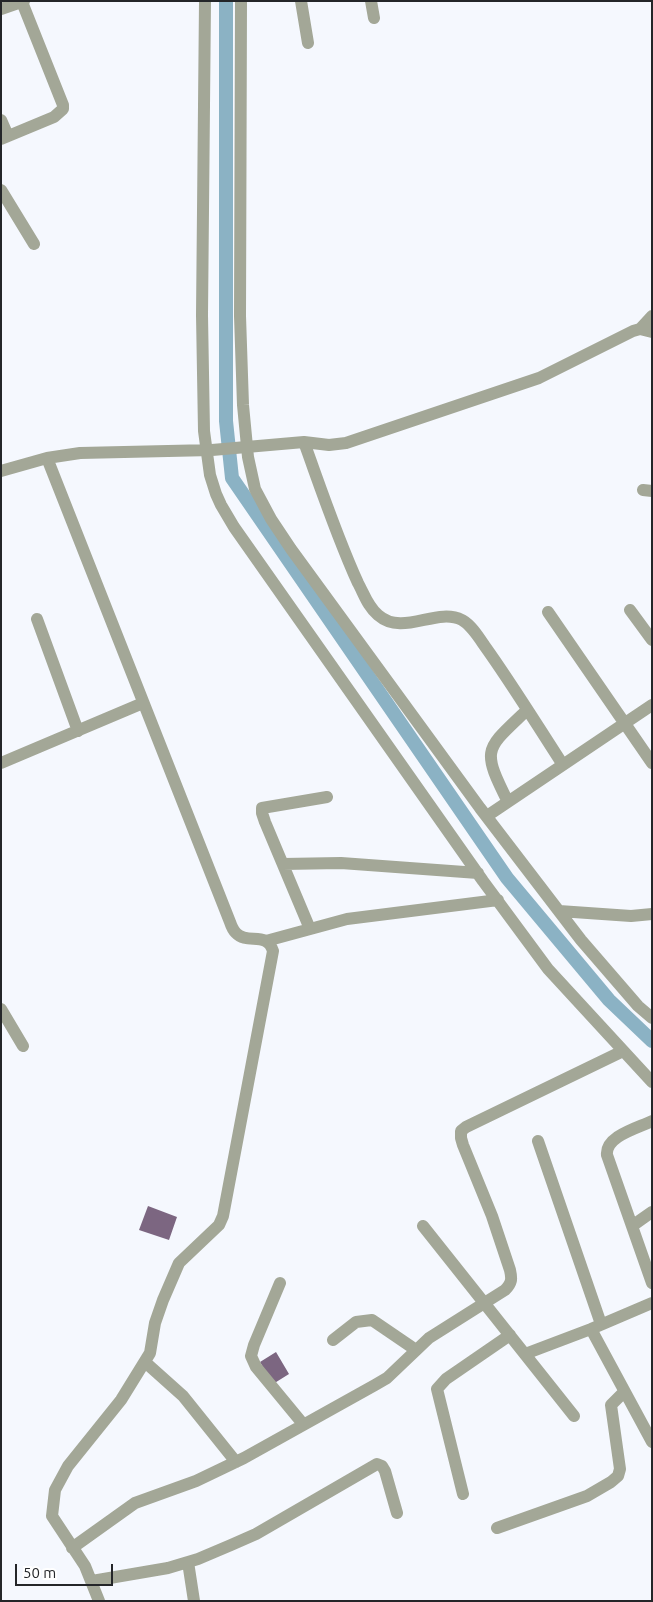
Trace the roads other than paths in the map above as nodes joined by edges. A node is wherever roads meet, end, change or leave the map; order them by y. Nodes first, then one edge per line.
1 (204, 1) edge
2 (241, 1) edge
3 (301, 1) edge
4 (372, 1) edge
5 (23, 2) edge
6 (1, 9) edge
7 (374, 18) dead end
8 (308, 43) dead end
9 (1, 120) edge
10 (4, 137) edge
11 (1, 190) edge
12 (34, 244) dead end
13 (652, 316) edge
14 (646, 331) edge
15 (304, 442) junction
16 (244, 447) junction
17 (210, 450) junction
18 (47, 458) junction
19 (1, 471) edge
20 (630, 610) dead end
21 (548, 612) dead end
22 (37, 619) dead end
23 (652, 640) edge
24 (143, 703) junction
25 (652, 705) edge
26 (527, 710) junction
27 (625, 723) junction
28 (78, 731) junction
29 (1, 763) edge
30 (652, 763) edge
31 (563, 765) junction
32 (327, 797) dead end
33 (508, 802) junction
34 (487, 816) junction
35 (283, 864) junction
36 (478, 873) junction
37 (498, 900) junction
38 (559, 911) junction
39 (652, 914) edge
40 (310, 929) junction
41 (266, 941) junction
42 (1, 1009) edge
43 (652, 1018) edge
44 (23, 1046) dead end
45 (623, 1051) junction
46 (652, 1082) edge
47 (652, 1121) edge
48 (538, 1141) dead end
49 (652, 1212) edge
50 (423, 1226) dead end
51 (632, 1226) junction
52 (280, 1283) dead end
53 (652, 1283) edge
54 (485, 1303) junction
55 (652, 1303) edge
56 (596, 1327) junction
57 (510, 1335) junction
58 (333, 1340) dead end
59 (416, 1350) junction
60 (525, 1354) junction
61 (145, 1362) junction
62 (624, 1392) junction
63 (574, 1416) dead end
64 (303, 1424) junction
65 (652, 1442) edge
66 (236, 1462) junction
67 (463, 1494) dead end
68 (397, 1513) dead end
69 (497, 1528) dead end
70 (72, 1548) junction
71 (188, 1562) junction
72 (92, 1582) junction
73 (99, 1601) edge
74 (194, 1601) edge

1 - 17 street
2 - 16 street
3 - 8 street
4 - 7 street
5 - 6 street
5 - 10 street
9 - 10 street
11 - 12 street
13 - 14 street
14 - 15 street
15 - 16 street
15 - 26 street
16 - 17 street
16 - 34 street
17 - 18 street
17 - 36 street
18 - 19 street
18 - 24 street
20 - 23 street
21 - 27 street
22 - 28 street
24 - 28 street
24 - 41 street
25 - 27 street
26 - 31 street
26 - 33 street
27 - 30 street
27 - 31 street
28 - 29 street
31 - 33 street
32 - 35 street
33 - 34 street
34 - 38 street
35 - 36 street
35 - 40 street
36 - 37 street
37 - 40 street
37 - 45 street
38 - 39 street
38 - 43 street
40 - 41 street
41 - 61 street
42 - 44 street
45 - 46 street
45 - 54 street
47 - 51 street
48 - 56 street
49 - 51 street
50 - 54 street
51 - 53 street
52 - 64 street
54 - 57 street
54 - 59 street
55 - 56 street
56 - 60 street
56 - 62 street
57 - 60 street
57 - 67 street
58 - 59 street
59 - 64 street
60 - 63 street
61 - 66 street
61 - 70 street
62 - 65 street
62 - 69 street
64 - 66 street
66 - 70 street
68 - 71 street
70 - 72 street
71 - 72 street
71 - 74 street
72 - 73 street

